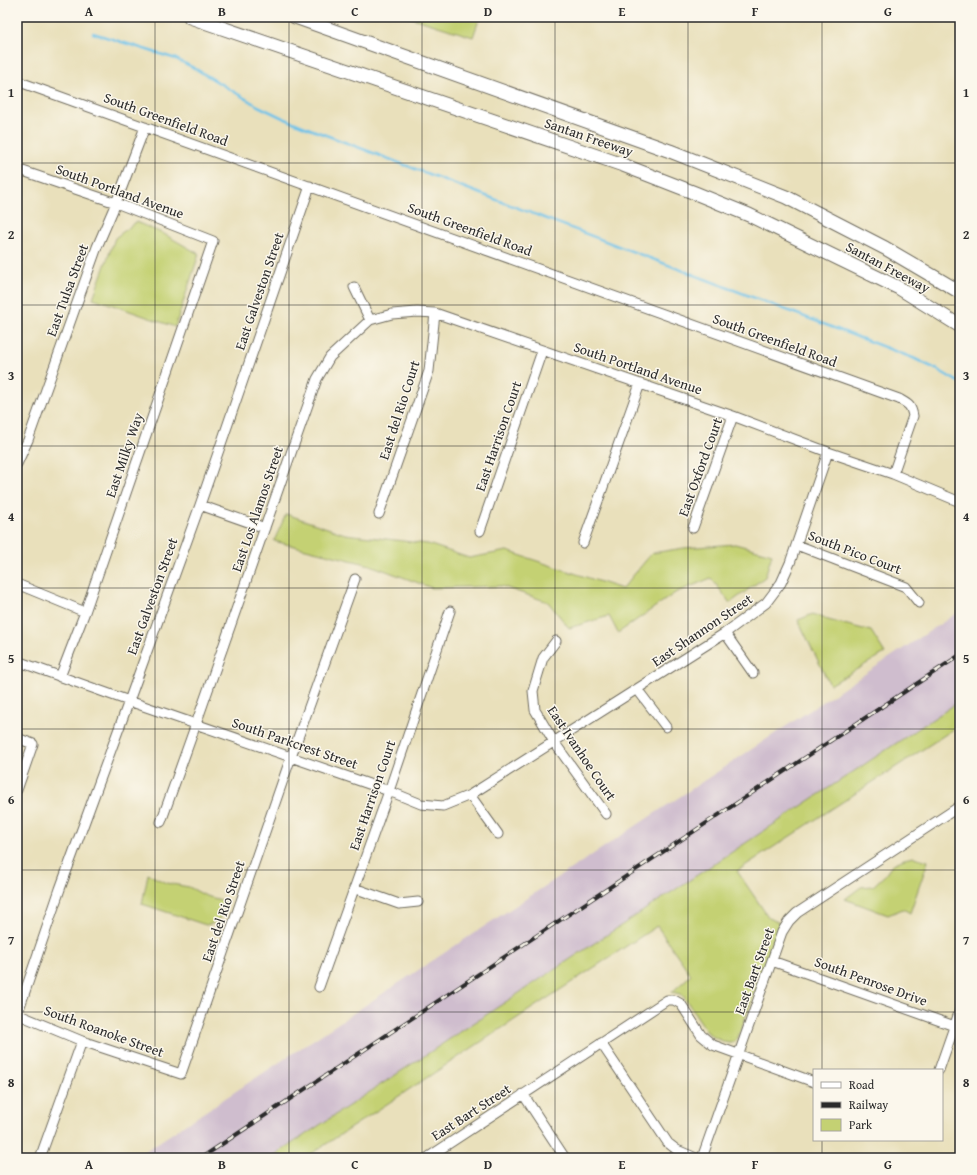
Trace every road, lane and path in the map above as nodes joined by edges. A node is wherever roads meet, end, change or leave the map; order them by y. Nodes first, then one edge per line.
1 (190, 17) edge
2 (295, 17) edge
3 (17, 81) edge
4 (145, 127) junction
5 (17, 168) edge
6 (310, 186) junction
7 (116, 203) junction
8 (213, 241) joint
9 (354, 288) dead end
10 (960, 292) edge
11 (435, 313) junction
12 (370, 320) junction
13 (960, 326) edge
14 (542, 350) junction
15 (640, 384) junction
16 (733, 416) junction
17 (828, 452) junction
18 (17, 464) edge
19 (893, 474) junction
20 (960, 502) edge
21 (200, 505) junction
22 (379, 514) dead end
23 (265, 528) junction
24 (693, 528) dead end
25 (480, 531) dead end
26 (583, 543) dead end
27 (797, 545) junction
28 (355, 579) dead end
29 (17, 584) edge
30 (919, 603) dead end
31 (450, 611) dead end
32 (85, 612) junction
33 (725, 634) junction
34 (556, 640) dead end
35 (17, 661) edge
36 (753, 673) dead end
37 (60, 677) junction
38 (637, 689) junction
39 (129, 701) junction
40 (196, 724) junction
41 (666, 727) dead end
42 (17, 738) edge
43 (554, 742) junction
44 (291, 757) junction
45 (17, 790) edge
46 (388, 790) junction
47 (470, 795) junction
48 (960, 806) edge
49 (606, 814) dead end
50 (161, 822) dead end
51 (498, 834) dead end
52 (354, 888) junction
53 (418, 902) dead end
54 (772, 961) junction
55 (319, 987) dead end
56 (960, 1010) edge
57 (17, 1014) edge
58 (957, 1027) edge
59 (82, 1041) junction
60 (601, 1043) junction
61 (738, 1055) junction
62 (939, 1069) edge
63 (181, 1074) joint
64 (813, 1082) edge
65 (523, 1094) junction
66 (40, 1158) edge
67 (427, 1158) edge
68 (565, 1158) edge
69 (696, 1158) edge
70 (702, 1158) edge

1 - 13 highway, Santan Freeway
2 - 10 highway, Santan Freeway
3 - 4 street, South Greenfield Road
4 - 6 street, South Greenfield Road
4 - 7 street, East Tulsa Street
5 - 7 street, South Portland Avenue
6 - 19 street, South Greenfield Road
6 - 21 street, East Galveston Street
7 - 8 street, South Portland Avenue
7 - 18 street, East Tulsa Street
8 - 32 street, East Milky Way
9 - 12 street
11 - 12 street, South Portland Avenue
11 - 14 street, South Portland Avenue
11 - 22 street, East del Rio Court
12 - 23 street, East Los Alamos Street
14 - 15 street, South Portland Avenue
14 - 25 street, East Harrison Court
15 - 16 street, South Portland Avenue
15 - 26 street
16 - 17 street, South Portland Avenue
16 - 24 street, East Oxford Court
17 - 19 street, South Portland Avenue
17 - 27 street, East Shannon Street
19 - 20 street, South Portland Avenue
21 - 23 street
21 - 39 street, East Galveston Street
23 - 40 street, East Los Alamos Street
27 - 30 street, South Pico Court
27 - 33 street, East Shannon Street
28 - 44 street
29 - 32 street
31 - 46 street, East Harrison Court
32 - 37 street, East Milky Way
33 - 36 street
33 - 38 street, East Shannon Street
34 - 43 street, East Ivanhoe Court
35 - 37 street, South Parkcrest Street
37 - 39 street, South Parkcrest Street
38 - 41 street
38 - 43 street, East Shannon Street
39 - 40 street, South Parkcrest Street
39 - 57 street, East Galveston Street
40 - 44 street, South Parkcrest Street
40 - 50 street, East Los Alamos Street
42 - 45 street
43 - 47 street, South Parkcrest Street
43 - 49 street, East Ivanhoe Court
44 - 46 street, South Parkcrest Street
44 - 63 street, East del Rio Street
46 - 47 street, South Parkcrest Street
46 - 52 street, East Harrison Court
47 - 51 street
48 - 54 street, East Bart Street
52 - 53 street
52 - 55 street, East Harrison Court
54 - 58 street, South Penrose Drive
54 - 61 street, East Bart Street
56 - 58 street
57 - 59 street, South Roanoke Street
58 - 62 street
59 - 63 street, South Roanoke Street
59 - 66 street
60 - 61 street, East Bart Street
60 - 65 street, East Bart Street
60 - 69 street
61 - 64 street
61 - 70 street, East Bart Street
65 - 67 street, East Bart Street
65 - 68 street

